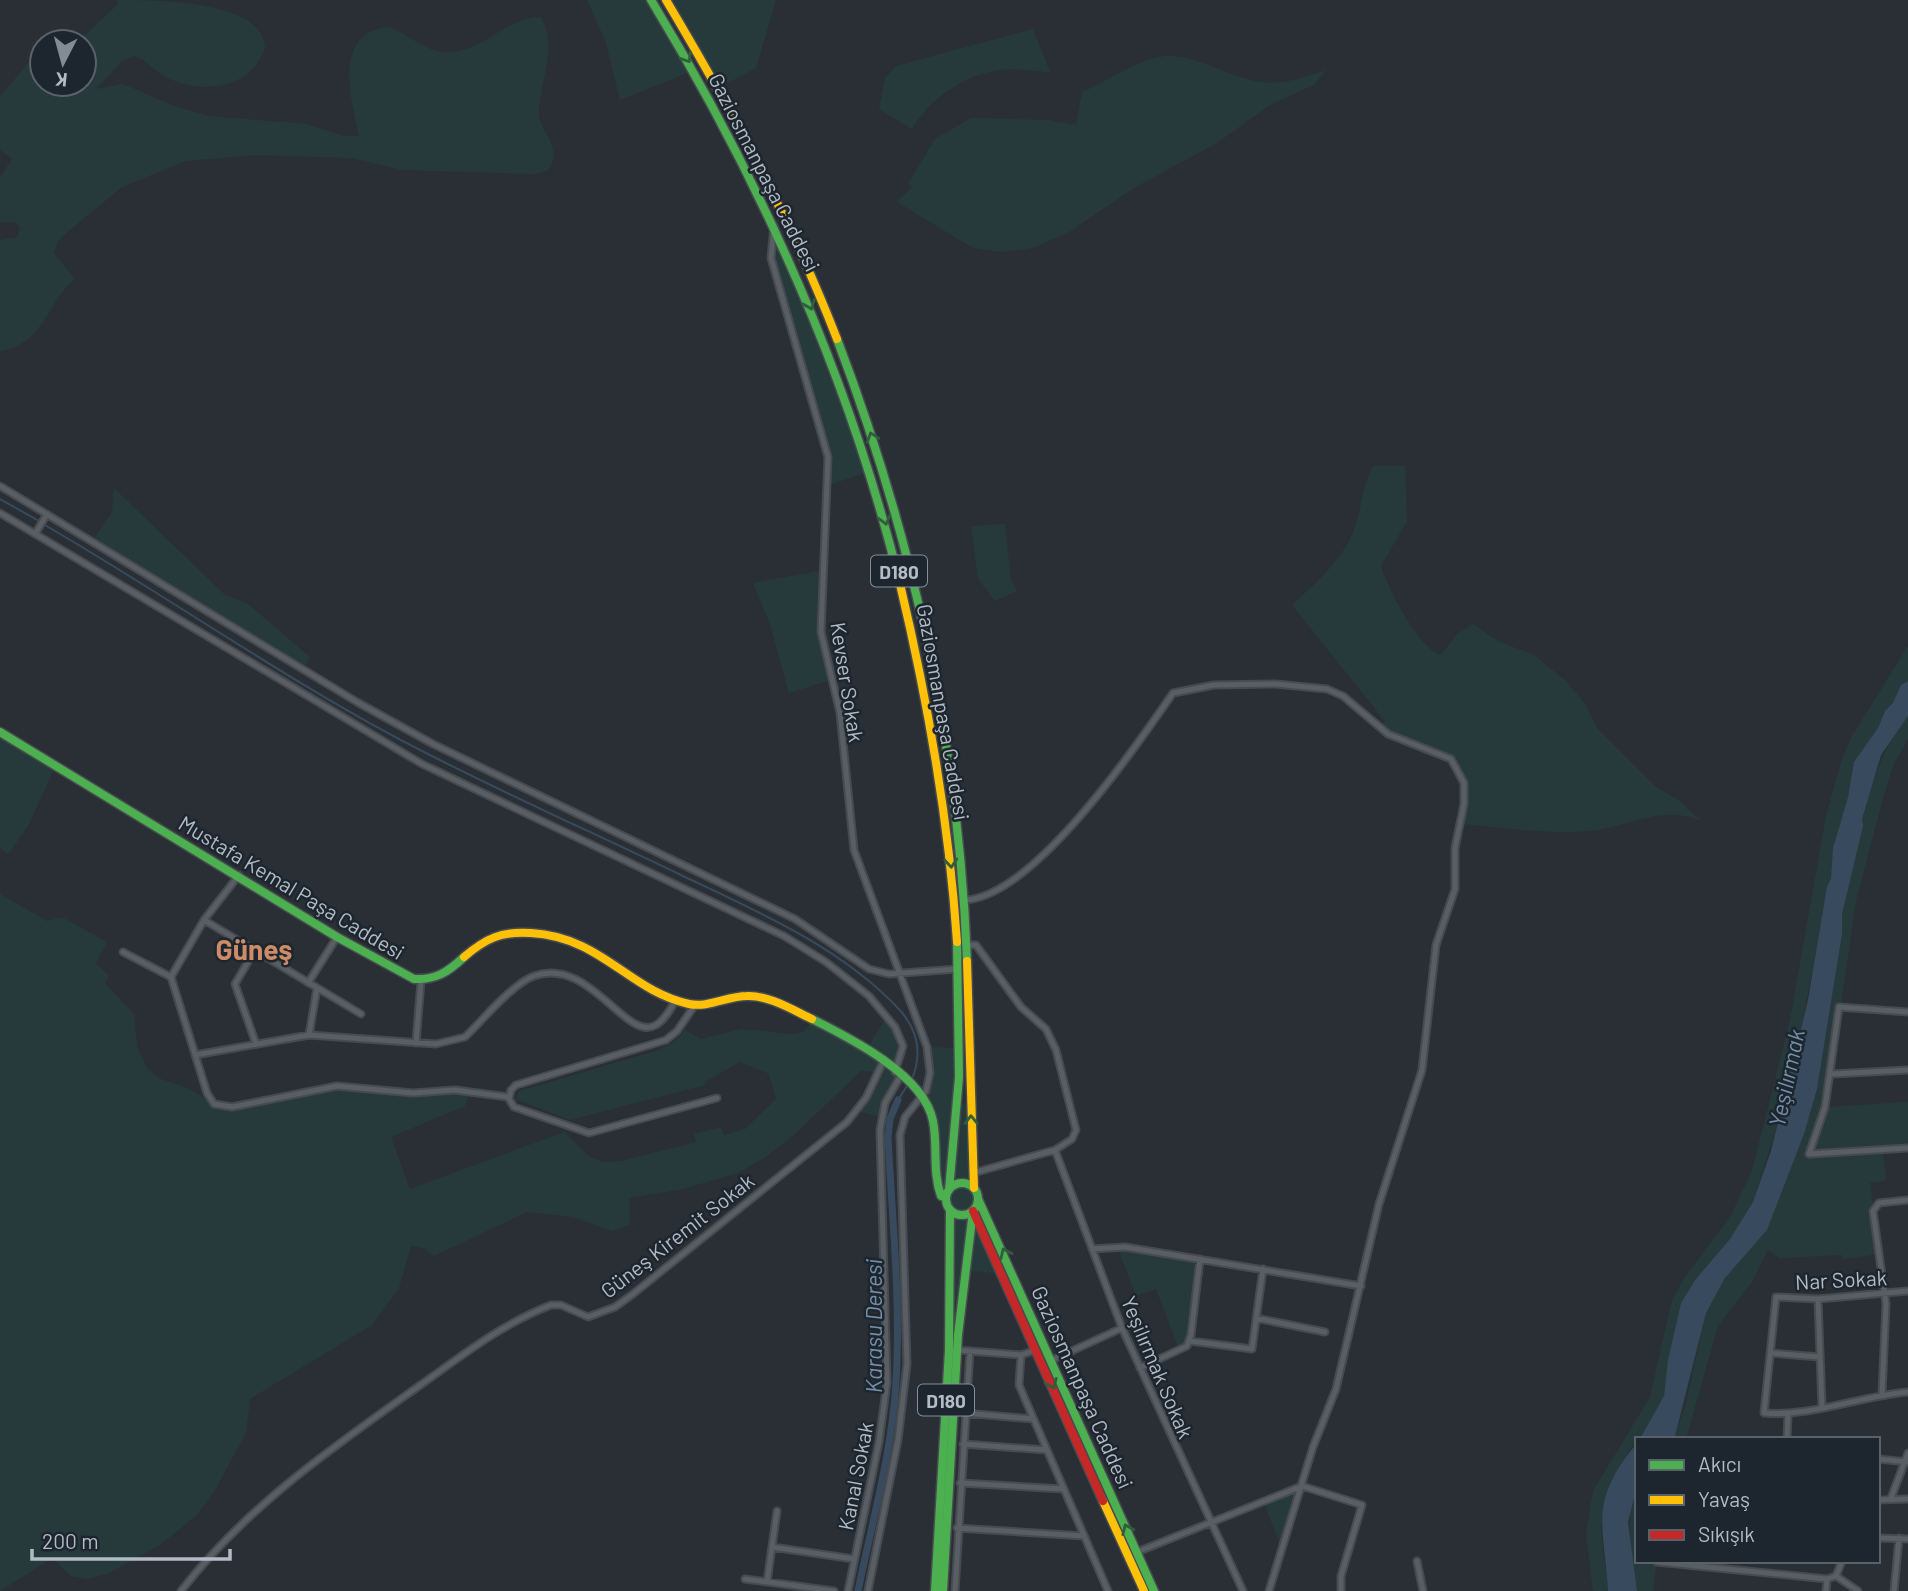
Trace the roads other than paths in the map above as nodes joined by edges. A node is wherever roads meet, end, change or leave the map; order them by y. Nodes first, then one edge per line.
1 (651, 0) edge
2 (666, 0) edge
3 (775, 223) junction
4 (0, 486) edge
5 (0, 513) edge
6 (47, 514) junction
7 (35, 534) junction
8 (0, 732) edge
9 (239, 875) junction
10 (965, 900) junction
11 (204, 920) junction
12 (337, 937) junction
13 (968, 945) junction
14 (254, 950) junction
15 (123, 952) dead end
16 (958, 969) junction
17 (900, 973) junction
18 (171, 977) junction
19 (421, 981) junction
20 (308, 982) junction
21 (317, 988) junction
22 (676, 1000) junction
23 (695, 1005) junction
24 (1908, 1012) edge
25 (361, 1014) dead end
26 (309, 1035) junction
27 (416, 1043) junction
28 (256, 1044) junction
29 (195, 1055) junction
30 (883, 1062) junction
31 (1908, 1070) edge
32 (1832, 1074) junction
33 (900, 1077) junction
34 (508, 1097) junction
35 (718, 1098) dead end
36 (922, 1098) junction
37 (1908, 1148) edge
38 (1055, 1150) junction
39 (972, 1173) junction
40 (974, 1188) junction
41 (948, 1193) junction
42 (978, 1199) junction
43 (1908, 1200) edge
44 (950, 1210) junction
45 (973, 1211) junction
46 (1092, 1249) junction
47 (1200, 1259) junction
48 (1263, 1269) junction
49 (1361, 1286) junction
50 (1908, 1291) edge
51 (1885, 1293) junction
52 (1818, 1300) junction
53 (1256, 1318) junction
54 (1122, 1328) junction
55 (1325, 1332) dead end
56 (1190, 1341) junction
57 (956, 1350) junction
58 (1036, 1350) junction
59 (970, 1351) junction
60 (1770, 1353) junction
61 (1021, 1355) junction
62 (1820, 1357) junction
63 (1052, 1360) junction
64 (1140, 1368) junction
65 (1908, 1392) edge
66 (1882, 1394) junction
67 (1822, 1408) junction
68 (965, 1413) junction
69 (1788, 1415) junction
70 (1033, 1419) junction
71 (1787, 1437) edge
72 (963, 1444) junction
73 (1047, 1450) junction
74 (1908, 1453) edge
75 (1880, 1459) edge
76 (1907, 1462) edge
77 (960, 1483) junction
78 (1302, 1486) junction
79 (1064, 1489) junction
80 (1891, 1497) junction
81 (1908, 1499) edge
82 (1880, 1500) edge
83 (777, 1511) dead end
84 (1209, 1521) junction
85 (957, 1528) junction
86 (1084, 1536) junction
87 (1880, 1538) edge
88 (1899, 1538) junction
89 (1908, 1539) edge
90 (772, 1547) junction
91 (1137, 1552) junction
92 (854, 1559) junction
93 (1417, 1561) dead end
94 (1667, 1563) edge
95 (1841, 1563) edge
96 (1836, 1576) junction
97 (745, 1579) dead end
98 (1827, 1579) junction
99 (767, 1582) junction
100 (181, 1591) edge
101 (834, 1591) edge
102 (848, 1591) edge
103 (868, 1591) edge
104 (935, 1591) edge
105 (943, 1591) edge
106 (955, 1591) edge
107 (1108, 1591) edge
108 (1144, 1591) edge
109 (1154, 1591) edge
110 (1243, 1591) edge
111 (1269, 1591) edge
112 (1341, 1591) edge
113 (1423, 1591) edge
114 (1826, 1591) edge
115 (1858, 1591) edge
116 (1894, 1591) edge

1 -> 3 main road, Gaziosmanpaşa Caddesi / D180
10 -> 2 main road, Gaziosmanpaşa Caddesi / D180
3 -> 16 main road, Gaziosmanpaşa Caddesi / D180
3 - 17 street, Kevser Sokak
4 - 6 street
5 - 7 street, Kanal Sokak
6 - 7 street
6 - 17 street
7 - 33 street, Kanal Sokak
8 - 9 main road, Mustafa Kemal Paşa Caddesi
9 - 11 street
9 - 12 main road, Mustafa Kemal Paşa Caddesi
10 - 13 main road, Gaziosmanpaşa Caddesi / D180
10 - 49 street
11 - 14 street
11 - 18 street
12 - 19 main road, Mustafa Kemal Paşa Caddesi
12 - 20 street
13 - 38 street
39 -> 13 main road, Gaziosmanpaşa Caddesi / D180
14 - 20 street
14 - 28 street
15 - 18 street
16 - 17 street
16 - 41 main road, Gaziosmanpaşa Caddesi / D180
17 - 36 street, Kevser Sokak
18 - 29 street
19 - 22 main road, Mustafa Kemal Paşa Caddesi
19 - 27 street
20 - 21 street
21 - 25 street
21 - 26 street
22 - 23 main road, Mustafa Kemal Paşa Caddesi
22 - 27 street
23 - 30 main road, Mustafa Kemal Paşa Caddesi
23 - 34 street
24 - 32 street
26 - 27 street
26 - 28 street
28 - 29 street
29 - 34 street
30 - 33 main road, Mustafa Kemal Paşa Caddesi
30 - 100 street, Güneş Kiremit Sokak
31 - 32 street
32 - 37 street
33 - 36 main road, Mustafa Kemal Paşa Caddesi
33 - 92 street, Kanal Sokak
34 - 35 street
36 - 41 main road, Mustafa Kemal Paşa Caddesi
36 - 103 street
38 - 39 street
38 - 46 street, Yeşilırmak Sokak
39 - 40 main road, Gaziosmanpaşa Caddesi / D180
40 - 41 main road
40 - 42 main road, Gaziosmanpaşa Caddesi
41 - 44 main road, Gaziosmanpaşa Caddesi
42 - 45 main road
63 -> 42 main road, Gaziosmanpaşa Caddesi
43 - 51 street
44 - 45 main road
44 - 104 main road, D180
45 - 57 main road, D180
45 - 58 main road, Gaziosmanpaşa Caddesi
46 - 47 street
46 - 54 street, Yeşilırmak Sokak
47 - 48 street
47 - 56 street
48 - 49 street
48 - 53 street
49 - 78 street
50 - 51 street, Nar Sokak
51 - 52 street, Nar Sokak
51 - 66 street
52 - 60 street, Nar Sokak
52 - 62 street
53 - 55 street
53 - 56 street
54 - 63 street
54 - 64 street, Yeşilırmak Sokak
56 - 64 street
57 - 59 street
57 - 105 main road, D180
58 - 61 street
58 -> 108 main road, Gaziosmanpaşa Caddesi
59 - 61 street
59 - 68 street
60 - 62 street
60 - 69 street
61 - 70 street
62 - 67 street
91 -> 63 main road, Gaziosmanpaşa Caddesi
64 - 84 street, Yeşilırmak Sokak
65 - 66 street
66 - 67 street
67 - 69 street
68 - 70 street
68 - 72 street
69 - 71 street
70 - 73 street
72 - 73 street
72 - 77 street
73 - 79 street
74 - 76 street
75 - 76 street
76 - 80 street
77 - 79 street
77 - 85 street
78 - 84 street
78 - 111 street
78 - 112 street
79 - 86 street
80 - 81 street
80 - 82 street
83 - 90 street
84 - 91 street
84 - 110 street, Yeşilırmak Sokak
85 - 86 street
85 - 106 street
86 - 107 street
87 - 88 street
88 - 89 street
88 - 116 street
90 - 92 street
90 - 99 street
91 - 109 main road, Gaziosmanpaşa Caddesi
92 - 102 street, Kanal Sokak
93 - 113 street
94 - 98 street
95 - 96 street
96 - 98 street
96 - 115 street
97 - 99 street
98 - 114 street
99 - 101 street

